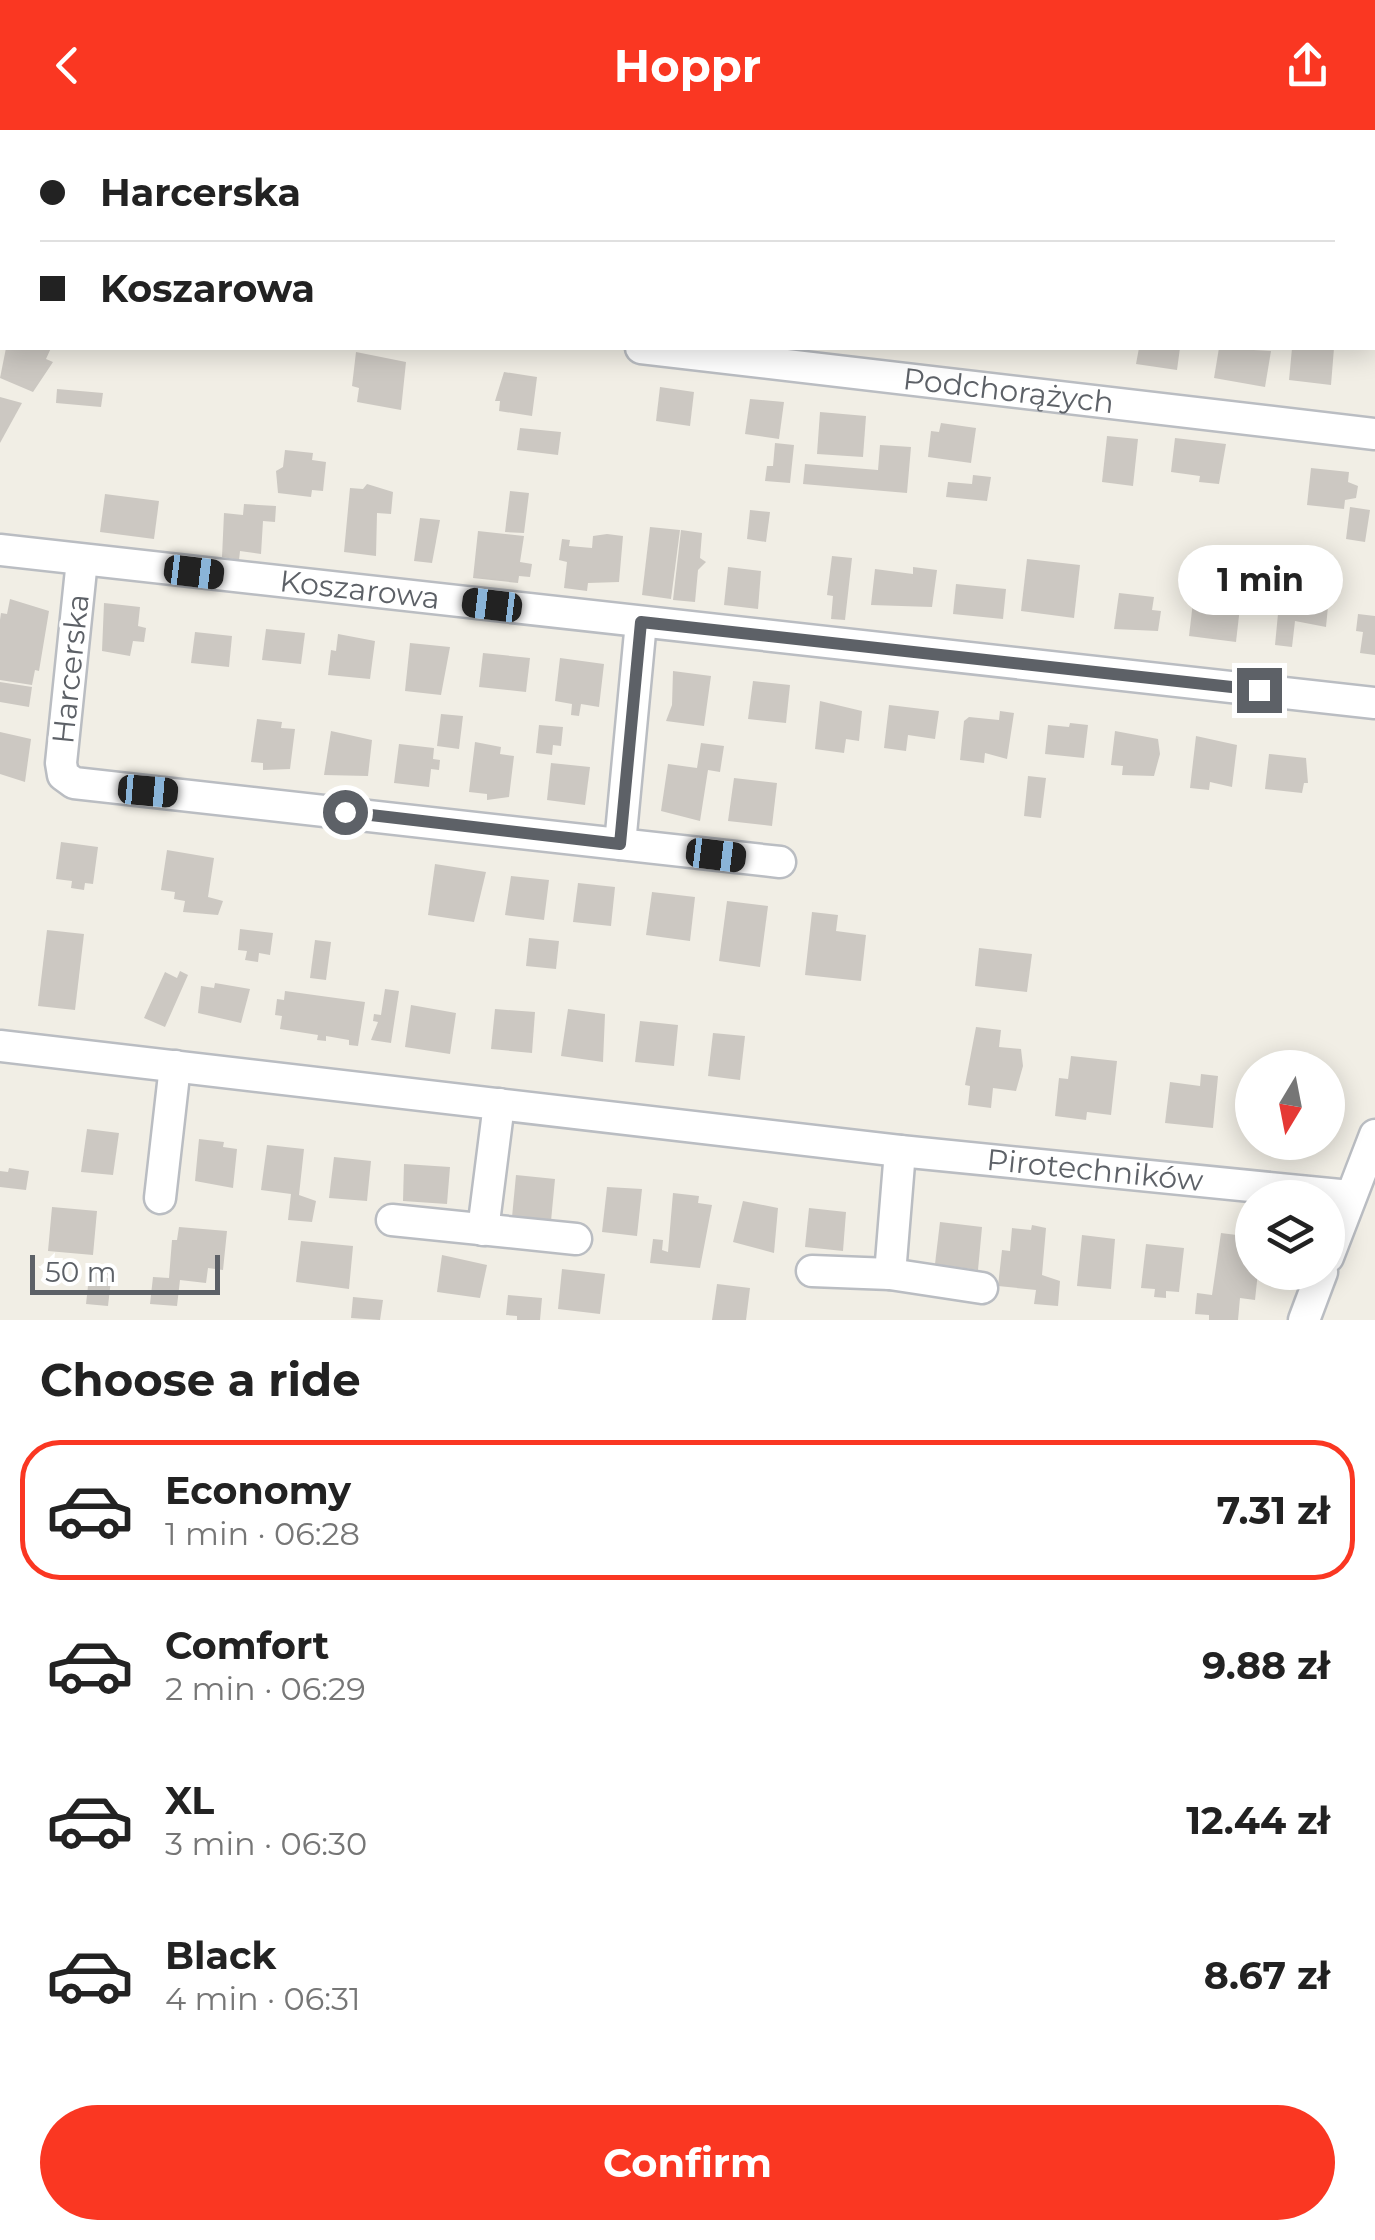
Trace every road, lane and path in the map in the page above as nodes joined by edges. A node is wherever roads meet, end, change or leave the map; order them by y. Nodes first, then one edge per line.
1 (659, 350) edge
2 (1375, 434) edge
3 (0, 550) edge
4 (82, 560) junction
5 (641, 622) junction
6 (1375, 703) edge
7 (620, 844) junction
8 (780, 862) dead end
9 (0, 1046) edge
10 (174, 1066) junction
11 (499, 1104) junction
12 (1375, 1135) edge
13 (900, 1151) junction
14 (1362, 1181) edge
15 (160, 1198) dead end
16 (392, 1220) dead end
17 (1345, 1220) edge
18 (483, 1230) junction
19 (576, 1239) dead end
20 (812, 1271) dead end
21 (890, 1274) junction
22 (982, 1288) dead end
23 (1315, 1290) edge
24 (1304, 1320) edge

1 - 2 street, Podchorążych
3 - 4 street, Koszarowa
4 - 5 street, Koszarowa
4 - 7 street, Harcerska
5 - 6 street, Koszarowa
5 - 7 street
7 - 8 street, Harcerska
9 - 10 street, Pirotechników
10 - 11 street, Pirotechników
10 - 15 street
11 - 13 street, Pirotechników
11 - 18 street
12 - 14 street
13 - 14 street, Pirotechników
13 - 21 street
14 - 17 street
16 - 18 street
18 - 19 street
20 - 21 street
21 - 22 street
23 - 24 street

